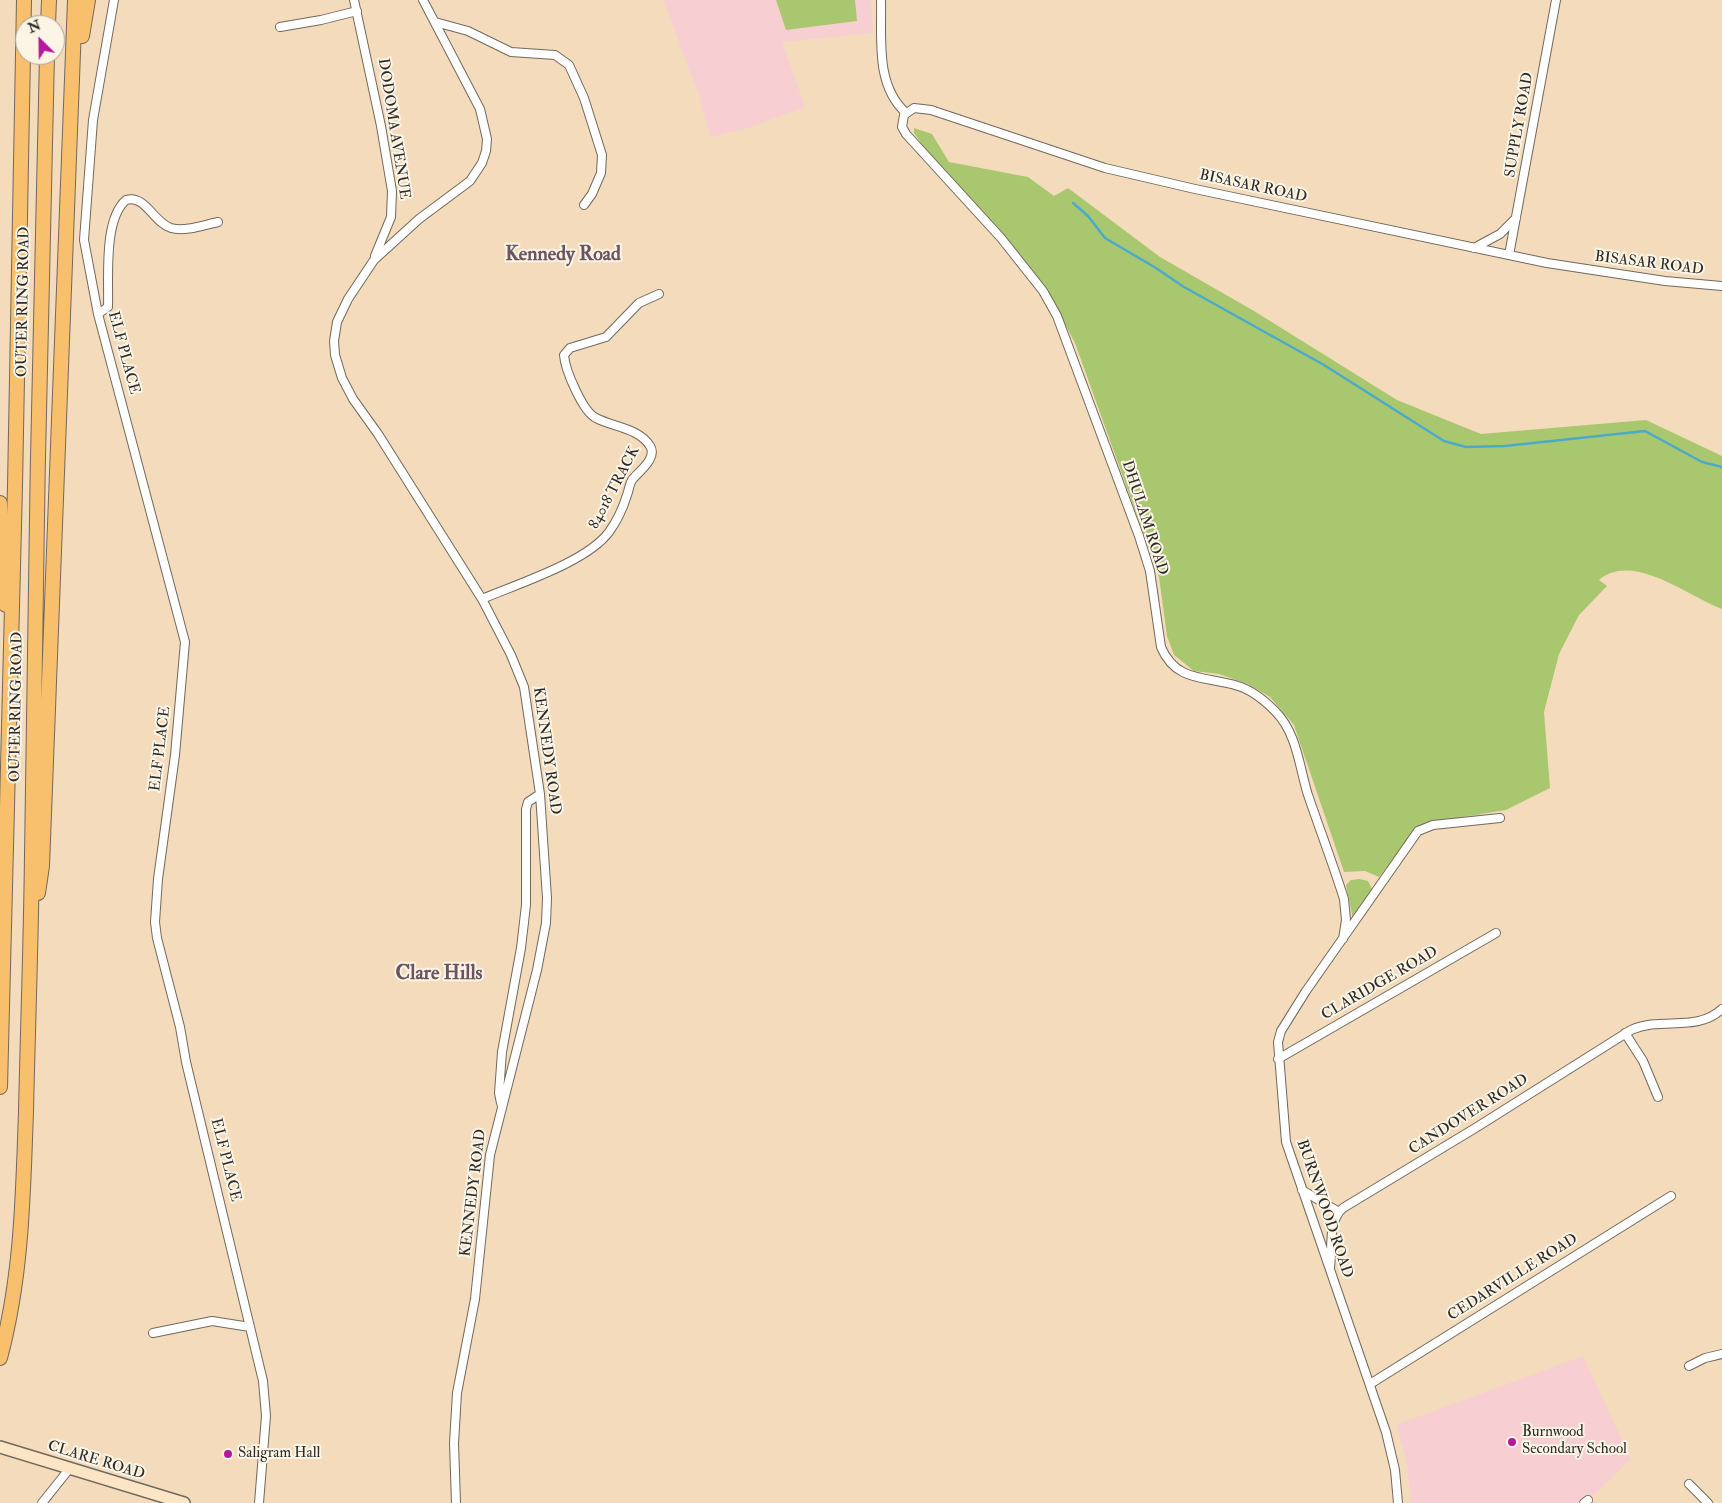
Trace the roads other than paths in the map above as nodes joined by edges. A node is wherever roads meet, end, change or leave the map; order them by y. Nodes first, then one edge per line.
1 (24, 0) edge
2 (49, 0) edge
3 (114, 0) edge
4 (354, 0) edge
5 (423, 0) edge
6 (881, 0) edge
7 (1556, 0) edge
8 (85, 1) edge
9 (357, 11) junction
10 (48, 15) edge
11 (435, 22) junction
12 (280, 27) dead end
13 (47, 65) edge
14 (906, 113) junction
15 (584, 205) dead end
16 (1516, 218) junction
17 (218, 222) dead end
18 (1474, 248) junction
19 (1509, 255) junction
20 (374, 260) junction
21 (1722, 286) edge
22 (659, 294) dead end
23 (98, 314) junction
24 (0, 502) edge
25 (482, 600) junction
26 (11, 628) junction
27 (540, 794) junction
28 (1500, 818) dead end
29 (31, 911) junction
30 (1496, 933) dead end
31 (1343, 939) junction
32 (1722, 1009) edge
33 (1625, 1033) junction
34 (1278, 1059) junction
35 (0, 1087) edge
36 (1658, 1097) dead end
37 (502, 1104) junction
38 (1302, 1190) junction
39 (1671, 1196) dead end
40 (1339, 1212) junction
41 (1330, 1270) junction
42 (250, 1327) junction
43 (153, 1333) dead end
44 (1722, 1354) edge
45 (0, 1358) edge
46 (1689, 1366) dead end
47 (1370, 1384) junction
48 (0, 1447) edge
49 (70, 1468) junction
50 (1689, 1484) dead end
51 (42, 1503) edge
52 (184, 1503) edge
53 (259, 1503) edge
54 (456, 1503) edge
55 (1398, 1503) edge
56 (1708, 1503) edge

1 - 26 highway, OUTER RING ROAD
2 - 10 highway
3 - 23 street, ELF PLACE
4 - 9 street, DODOMA AVENUE
5 - 11 street, KENNEDY ROAD
6 - 14 street
7 - 16 street, SUPPLY ROAD
8 - 29 highway
9 - 12 street
9 - 20 street, DODOMA AVENUE
11 - 15 street
11 - 20 street, KENNEDY ROAD
13 - 29 highway, OUTER RING ROAD
14 - 18 street, BISASAR ROAD
14 - 31 street, DHULAM ROAD
16 - 18 street
16 - 19 street, SUPPLY ROAD
17 - 23 street
18 - 19 street, BISASAR ROAD
19 - 21 street, BISASAR ROAD
20 - 25 street, KENNEDY ROAD
22 - 25 street, 84018 TRACK
23 - 42 street, ELF PLACE
24 - 26 highway
25 - 27 street, KENNEDY ROAD
26 - 35 highway, OUTER RING ROAD
27 - 37 street, KENNEDY ROAD
27 - 37 street
28 - 31 street, BURNWOOD ROAD
29 - 45 highway, OUTER RING ROAD
30 - 34 street, CLARIDGE ROAD
31 - 34 street, BURNWOOD ROAD
32 - 33 street, CANDOVER ROAD
33 - 36 street
33 - 40 street, CANDOVER ROAD
34 - 38 street, BURNWOOD ROAD
37 - 54 street, KENNEDY ROAD
38 - 40 street
38 - 41 street, BURNWOOD ROAD
39 - 47 street, CEDARVILLE ROAD
40 - 41 street
41 - 47 street, BURNWOOD ROAD
42 - 43 street
42 - 53 street, ELF PLACE
44 - 46 street
47 - 55 street, BURNWOOD ROAD
48 - 49 street, CLARE ROAD
49 - 51 street
49 - 52 street, CLARE ROAD
50 - 56 street

